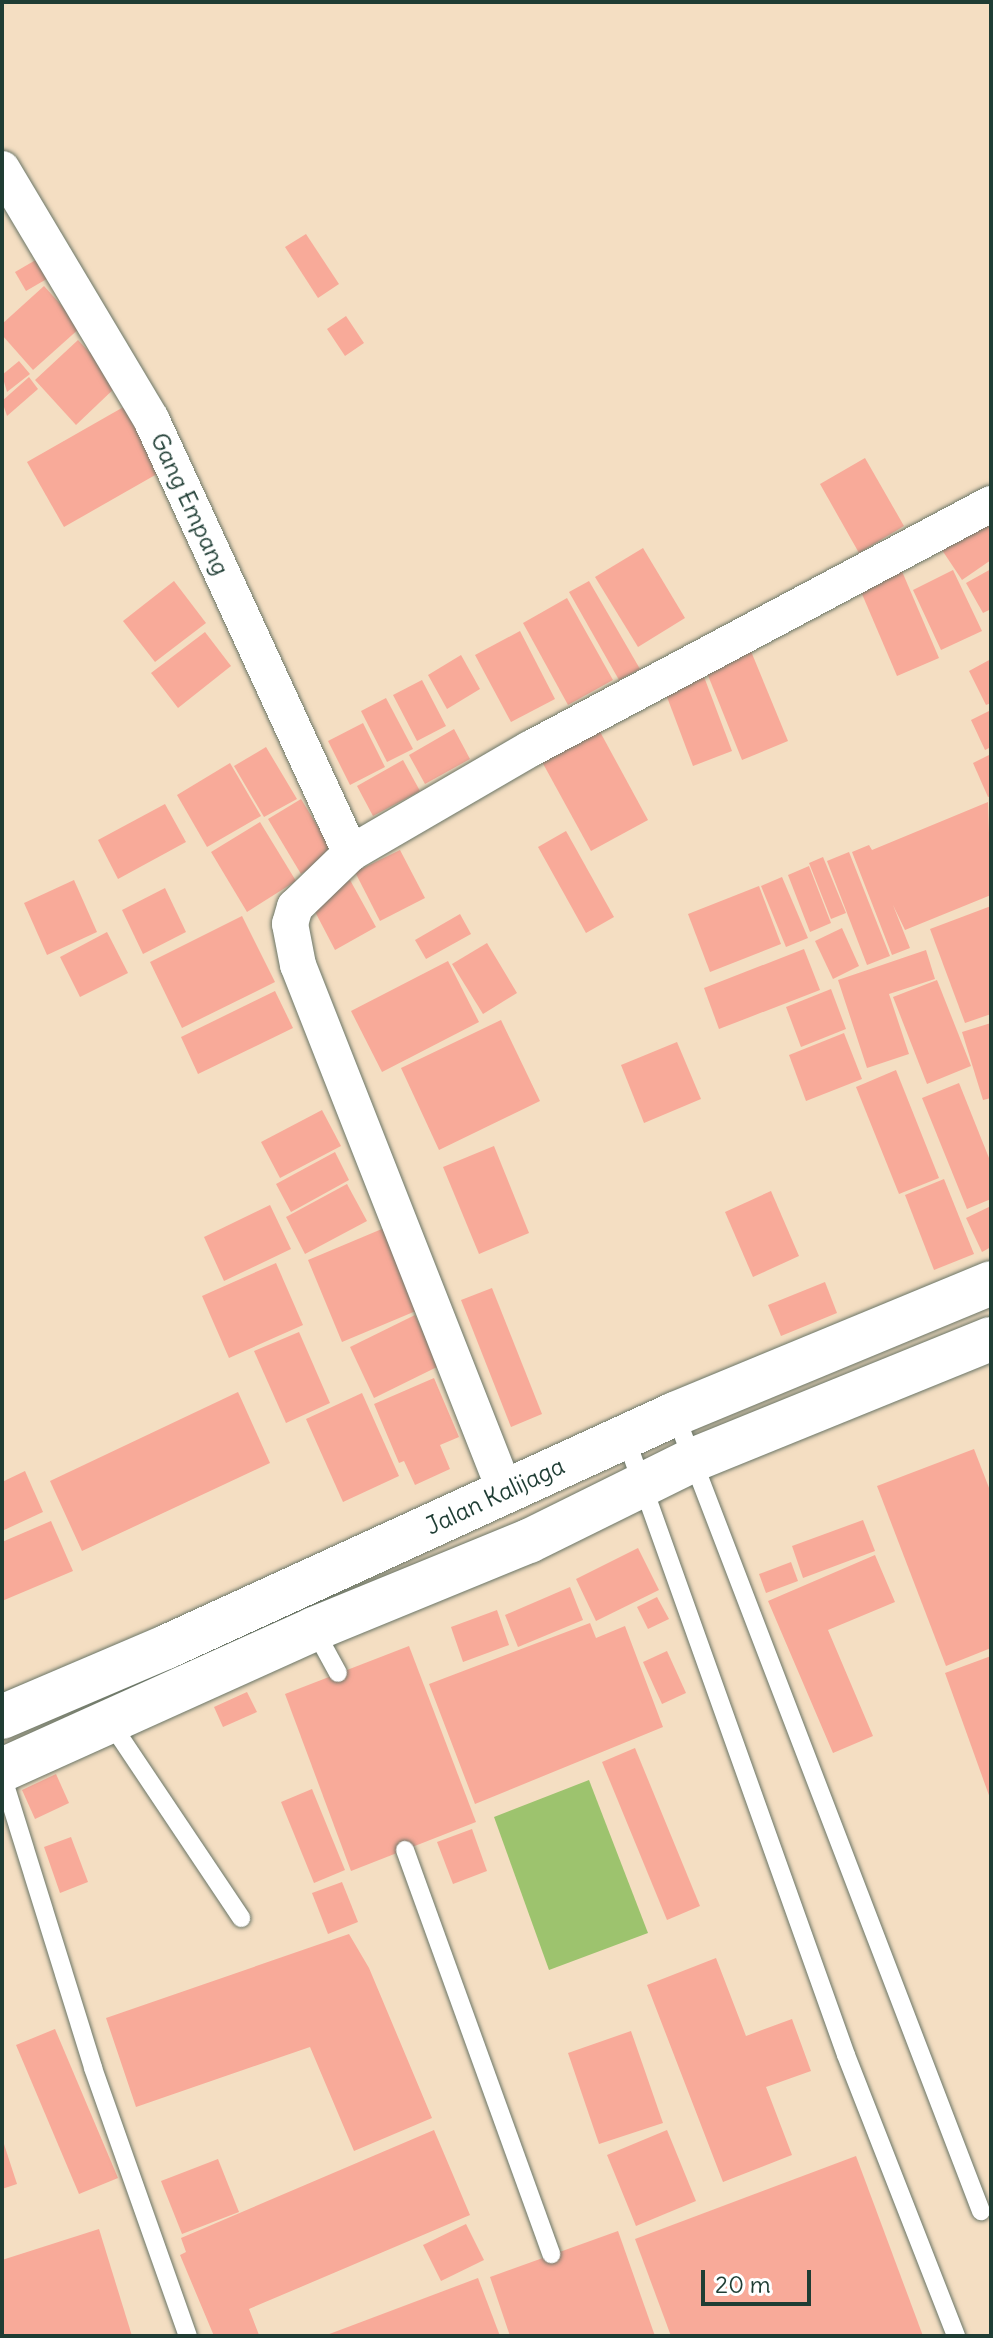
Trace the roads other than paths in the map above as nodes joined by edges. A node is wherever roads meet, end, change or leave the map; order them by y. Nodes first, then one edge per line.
1 (2, 169) edge
2 (991, 504) edge
3 (351, 853) junction
4 (991, 1283) edge
5 (991, 1339) edge
6 (675, 1414) junction
7 (625, 1436) junction
8 (695, 1459) junction
9 (645, 1484) junction
10 (505, 1491) junction
11 (314, 1629) junction
12 (338, 1673) dead end
13 (2, 1717) edge
14 (110, 1722) junction
15 (2, 1772) edge
16 (405, 1850) dead end
17 (241, 1918) dead end
18 (981, 2211) dead end
19 (551, 2254) dead end
20 (188, 2336) edge
21 (956, 2336) edge

1 - 3 street, Gang Empang
2 - 3 street
3 - 10 street
4 - 6 highway, Jalan Kalijaga
5 - 8 highway
6 - 7 highway, Jalan Kalijaga
6 - 8 lane
7 - 9 lane
7 - 10 highway, Jalan Kalijaga
8 - 9 highway
8 - 18 lane
9 - 11 highway
9 - 21 lane
10 - 13 highway, Jalan Kalijaga
11 - 12 lane
11 - 14 highway
14 - 15 highway
14 - 17 lane
15 - 20 lane
16 - 19 lane

